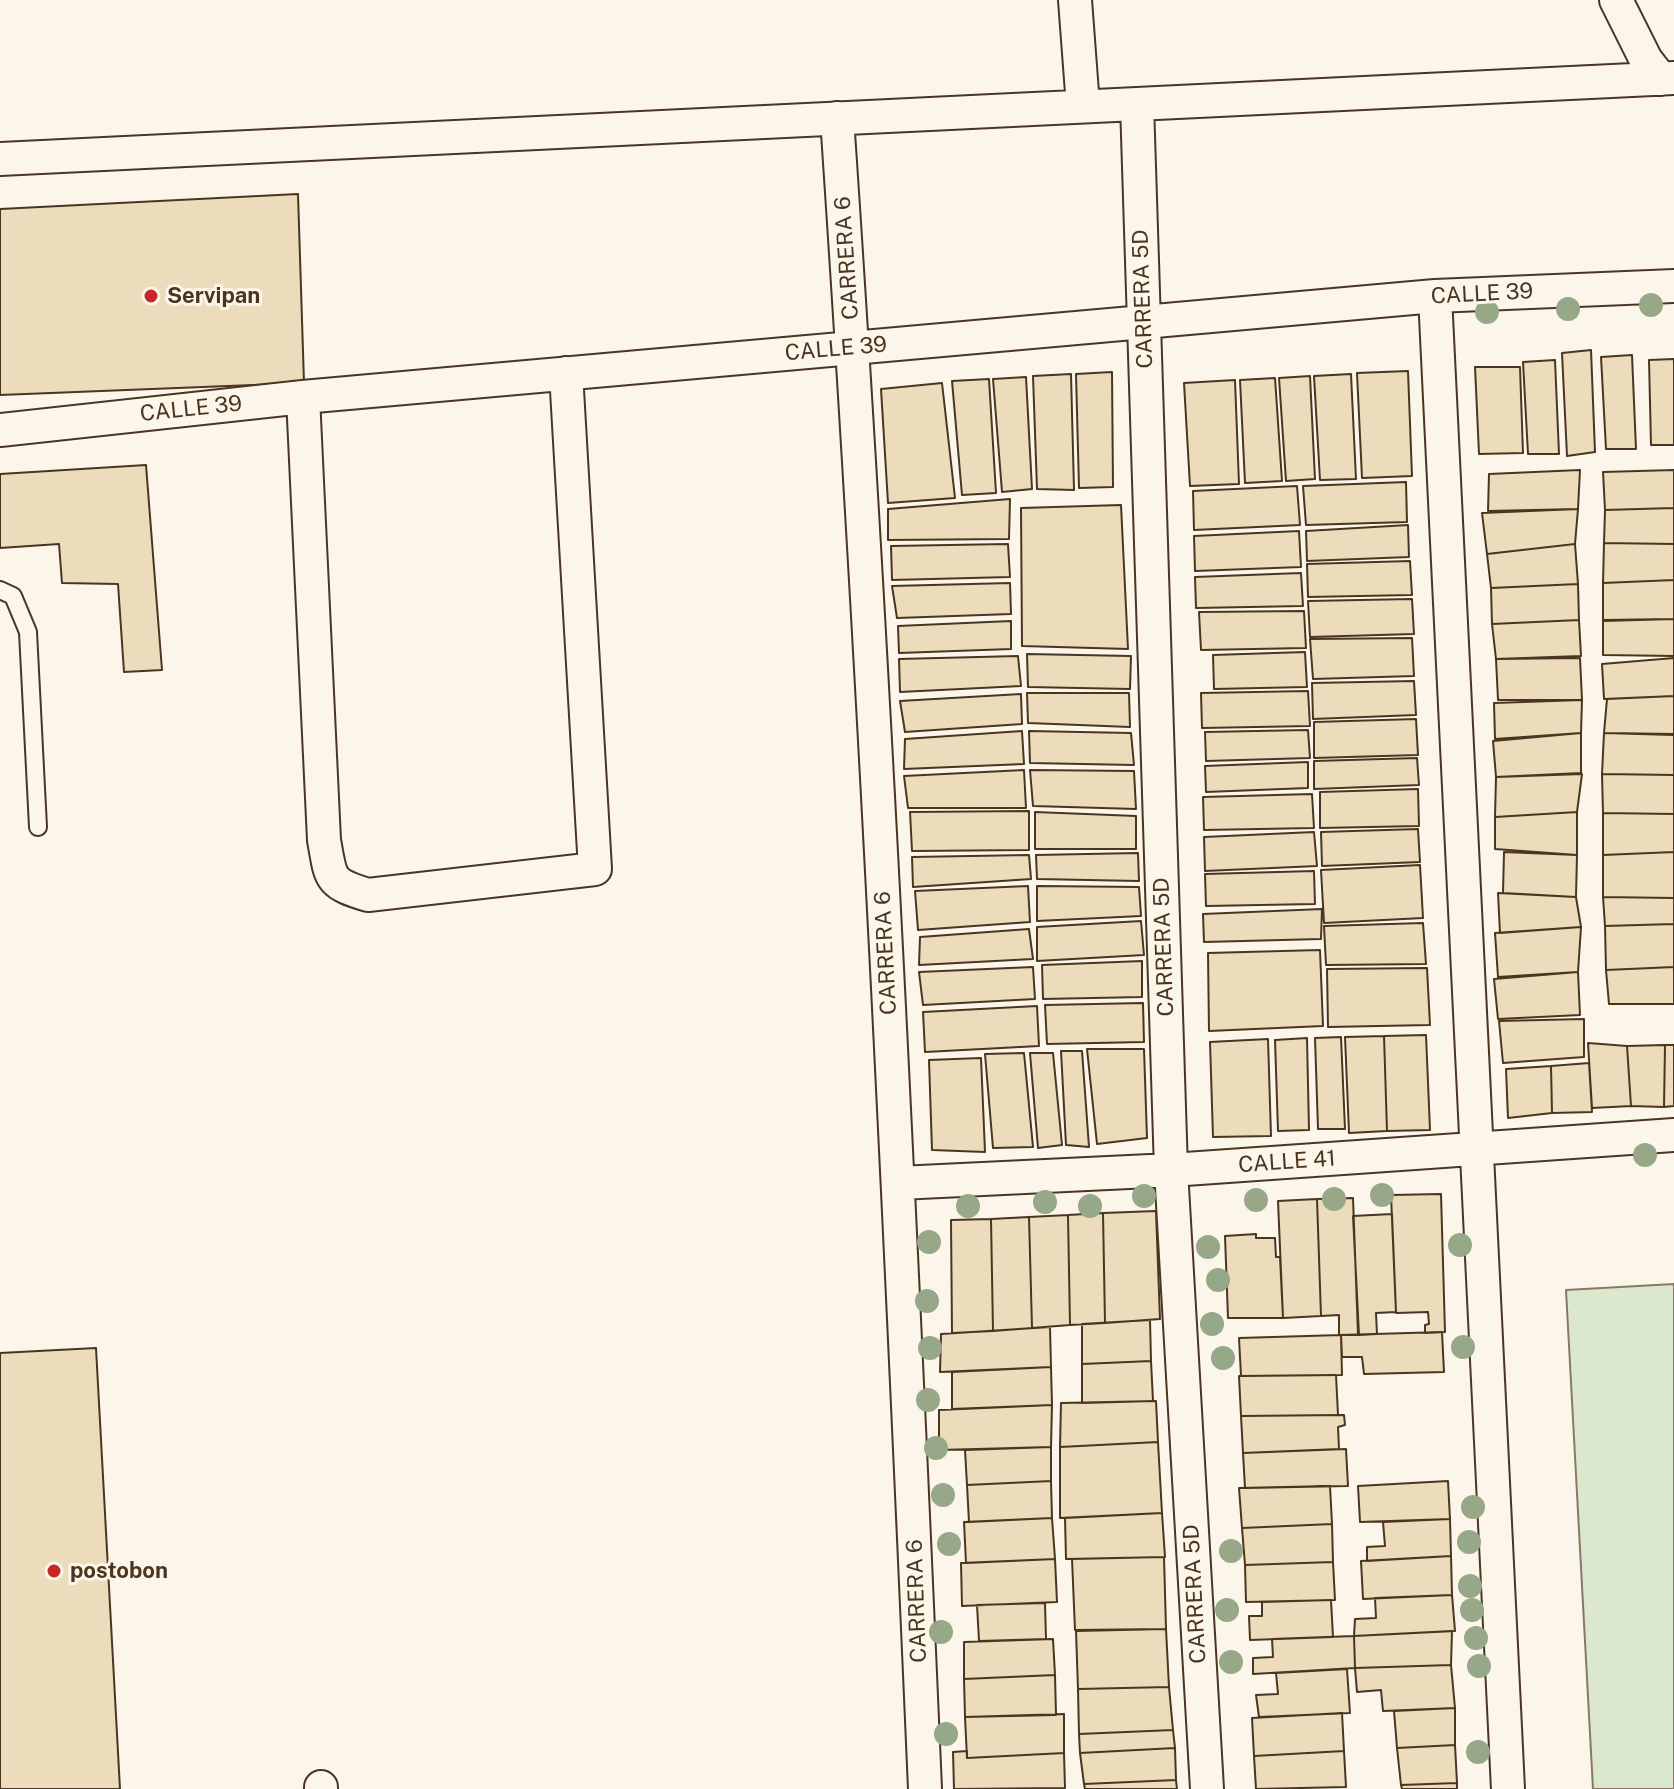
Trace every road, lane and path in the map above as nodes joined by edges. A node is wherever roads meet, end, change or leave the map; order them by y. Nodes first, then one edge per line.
1 (1075, 0) edge
2 (1616, 0) edge
3 (1667, 79) edge
4 (1137, 104) junction
5 (1083, 106) junction
6 (837, 118) junction
7 (0, 159) edge
8 (1674, 286) edge
9 (1435, 296) junction
10 (1144, 322) junction
11 (853, 347) junction
12 (566, 373) junction
13 (303, 397) junction
14 (0, 430) edge
15 (0, 590) edge
16 (38, 827) dead end
17 (1674, 1135) edge
18 (1475, 1149) junction
19 (1171, 1170) junction
20 (899, 1183) junction
21 (925, 1789) edge
22 (1207, 1789) edge
23 (1508, 1789) edge

1 - 5 street
2 - 3 street
3 - 4 street
4 - 5 street
4 - 10 street, CARRERA 5D
5 - 6 street
6 - 7 street
6 - 11 street, CARRERA 6
8 - 9 street, CALLE 39
9 - 10 street, CALLE 39
9 - 18 street
10 - 11 street, CALLE 39
10 - 19 street, CARRERA 5D
11 - 12 street, CALLE 39
11 - 20 street, CARRERA 6
12 - 13 street, CALLE 39
12 - 13 street
13 - 14 street, CALLE 39
15 - 16 lane
17 - 18 street, CALLE 41
18 - 19 street, CALLE 41
18 - 23 street
19 - 20 street, CALLE 41
19 - 22 street, CARRERA 5D
20 - 21 street, CARRERA 6

